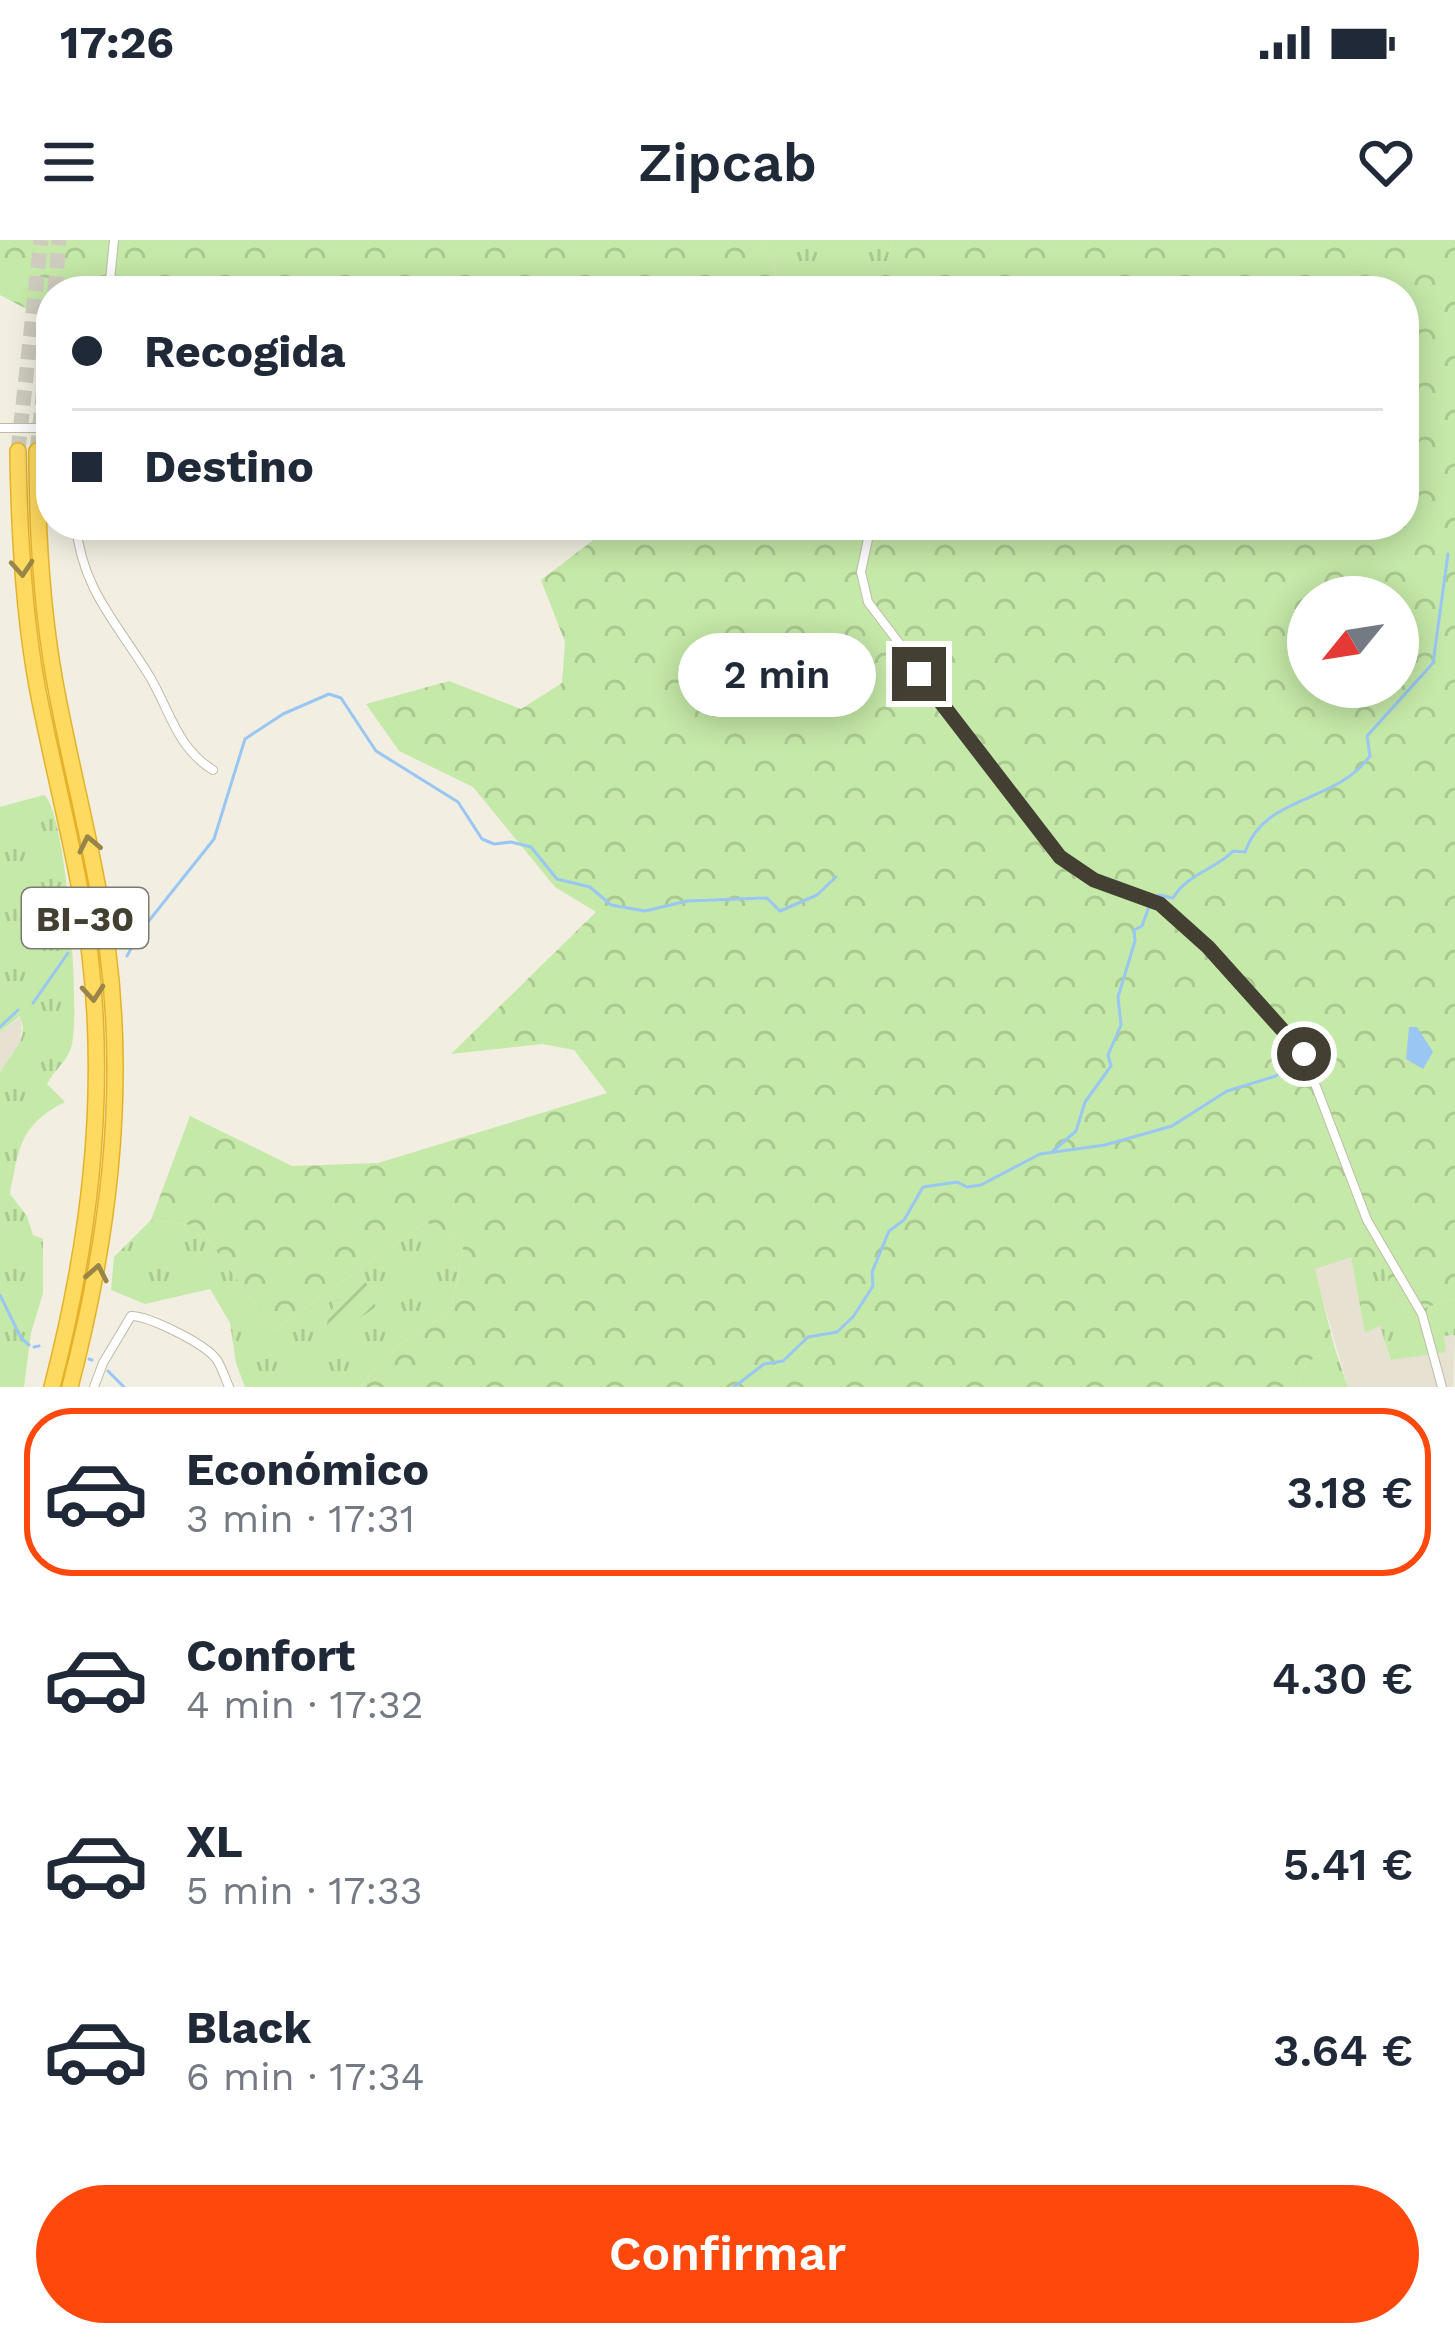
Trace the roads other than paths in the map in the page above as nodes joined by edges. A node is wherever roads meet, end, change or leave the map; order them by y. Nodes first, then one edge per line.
1 (114, 240) edge
2 (110, 276) edge
3 (0, 428) edge
4 (36, 428) edge
5 (36, 528) edge
6 (37, 540) edge
7 (79, 540) edge
8 (868, 540) edge
9 (213, 770) dead end
10 (52, 1387) edge
11 (70, 1387) edge
12 (94, 1387) edge
13 (229, 1387) edge
14 (1442, 1387) edge

1 - 2 street
3 - 4 street
5 -> 10 highway, BI-30
11 -> 6 highway, BI-30
7 - 9 street
8 - 14 street
12 - 13 street

